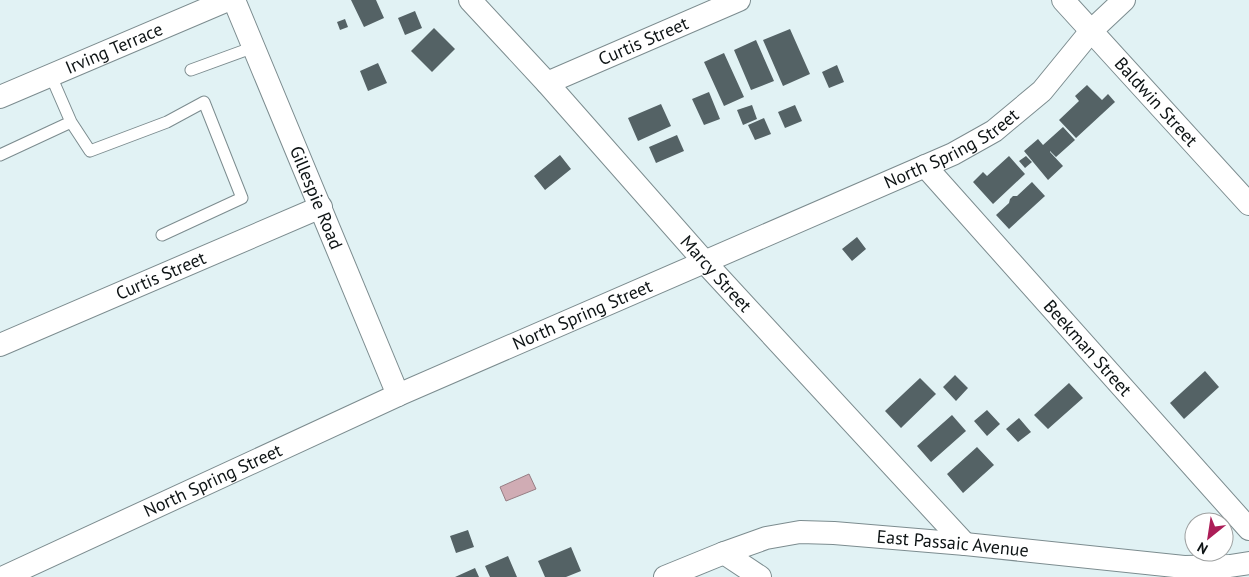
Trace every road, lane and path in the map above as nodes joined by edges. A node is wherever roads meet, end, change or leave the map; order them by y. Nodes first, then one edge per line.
1 (228, 0) edge
2 (234, 0) edge
3 (470, 0) edge
4 (739, 0) edge
5 (1063, 0) edge
6 (1124, 0) edge
7 (1091, 31) junction
8 (254, 47) junction
9 (191, 70) dead end
10 (51, 76) junction
11 (547, 83) junction
12 (0, 98) edge
13 (71, 122) junction
14 (0, 155) edge
15 (924, 166) junction
16 (1249, 204) edge
17 (321, 207) junction
18 (162, 235) dead end
19 (705, 262) junction
20 (0, 345) edge
21 (398, 395) junction
22 (1249, 529) edge
23 (965, 544) junction
24 (724, 553) junction
25 (1249, 563) edge
26 (4, 577) edge
27 (665, 577) edge
28 (760, 577) edge

1 - 10 street, Irving Terrace
2 - 8 street, Gillespie Road
3 - 11 street, Marcy Street
4 - 11 street, Curtis Street
5 - 7 street, Baldwin Street
6 - 7 street, North Spring Street
7 - 15 street, North Spring Street
7 - 16 street, Baldwin Street
8 - 9 lane
8 - 17 street, Gillespie Road
10 - 12 street, Irving Terrace
10 - 13 lane
11 - 19 street, Marcy Street
13 - 14 lane
13 - 18 lane
15 - 19 street, North Spring Street
15 - 22 street, Beekman Street
17 - 20 street, Curtis Street
17 - 21 street, Gillespie Road
19 - 21 street, North Spring Street
19 - 23 street, Marcy Street
21 - 26 street, North Spring Street
23 - 24 street, East Passaic Avenue
23 - 25 street, East Passaic Avenue
24 - 27 street, East Passaic Avenue
24 - 28 street

